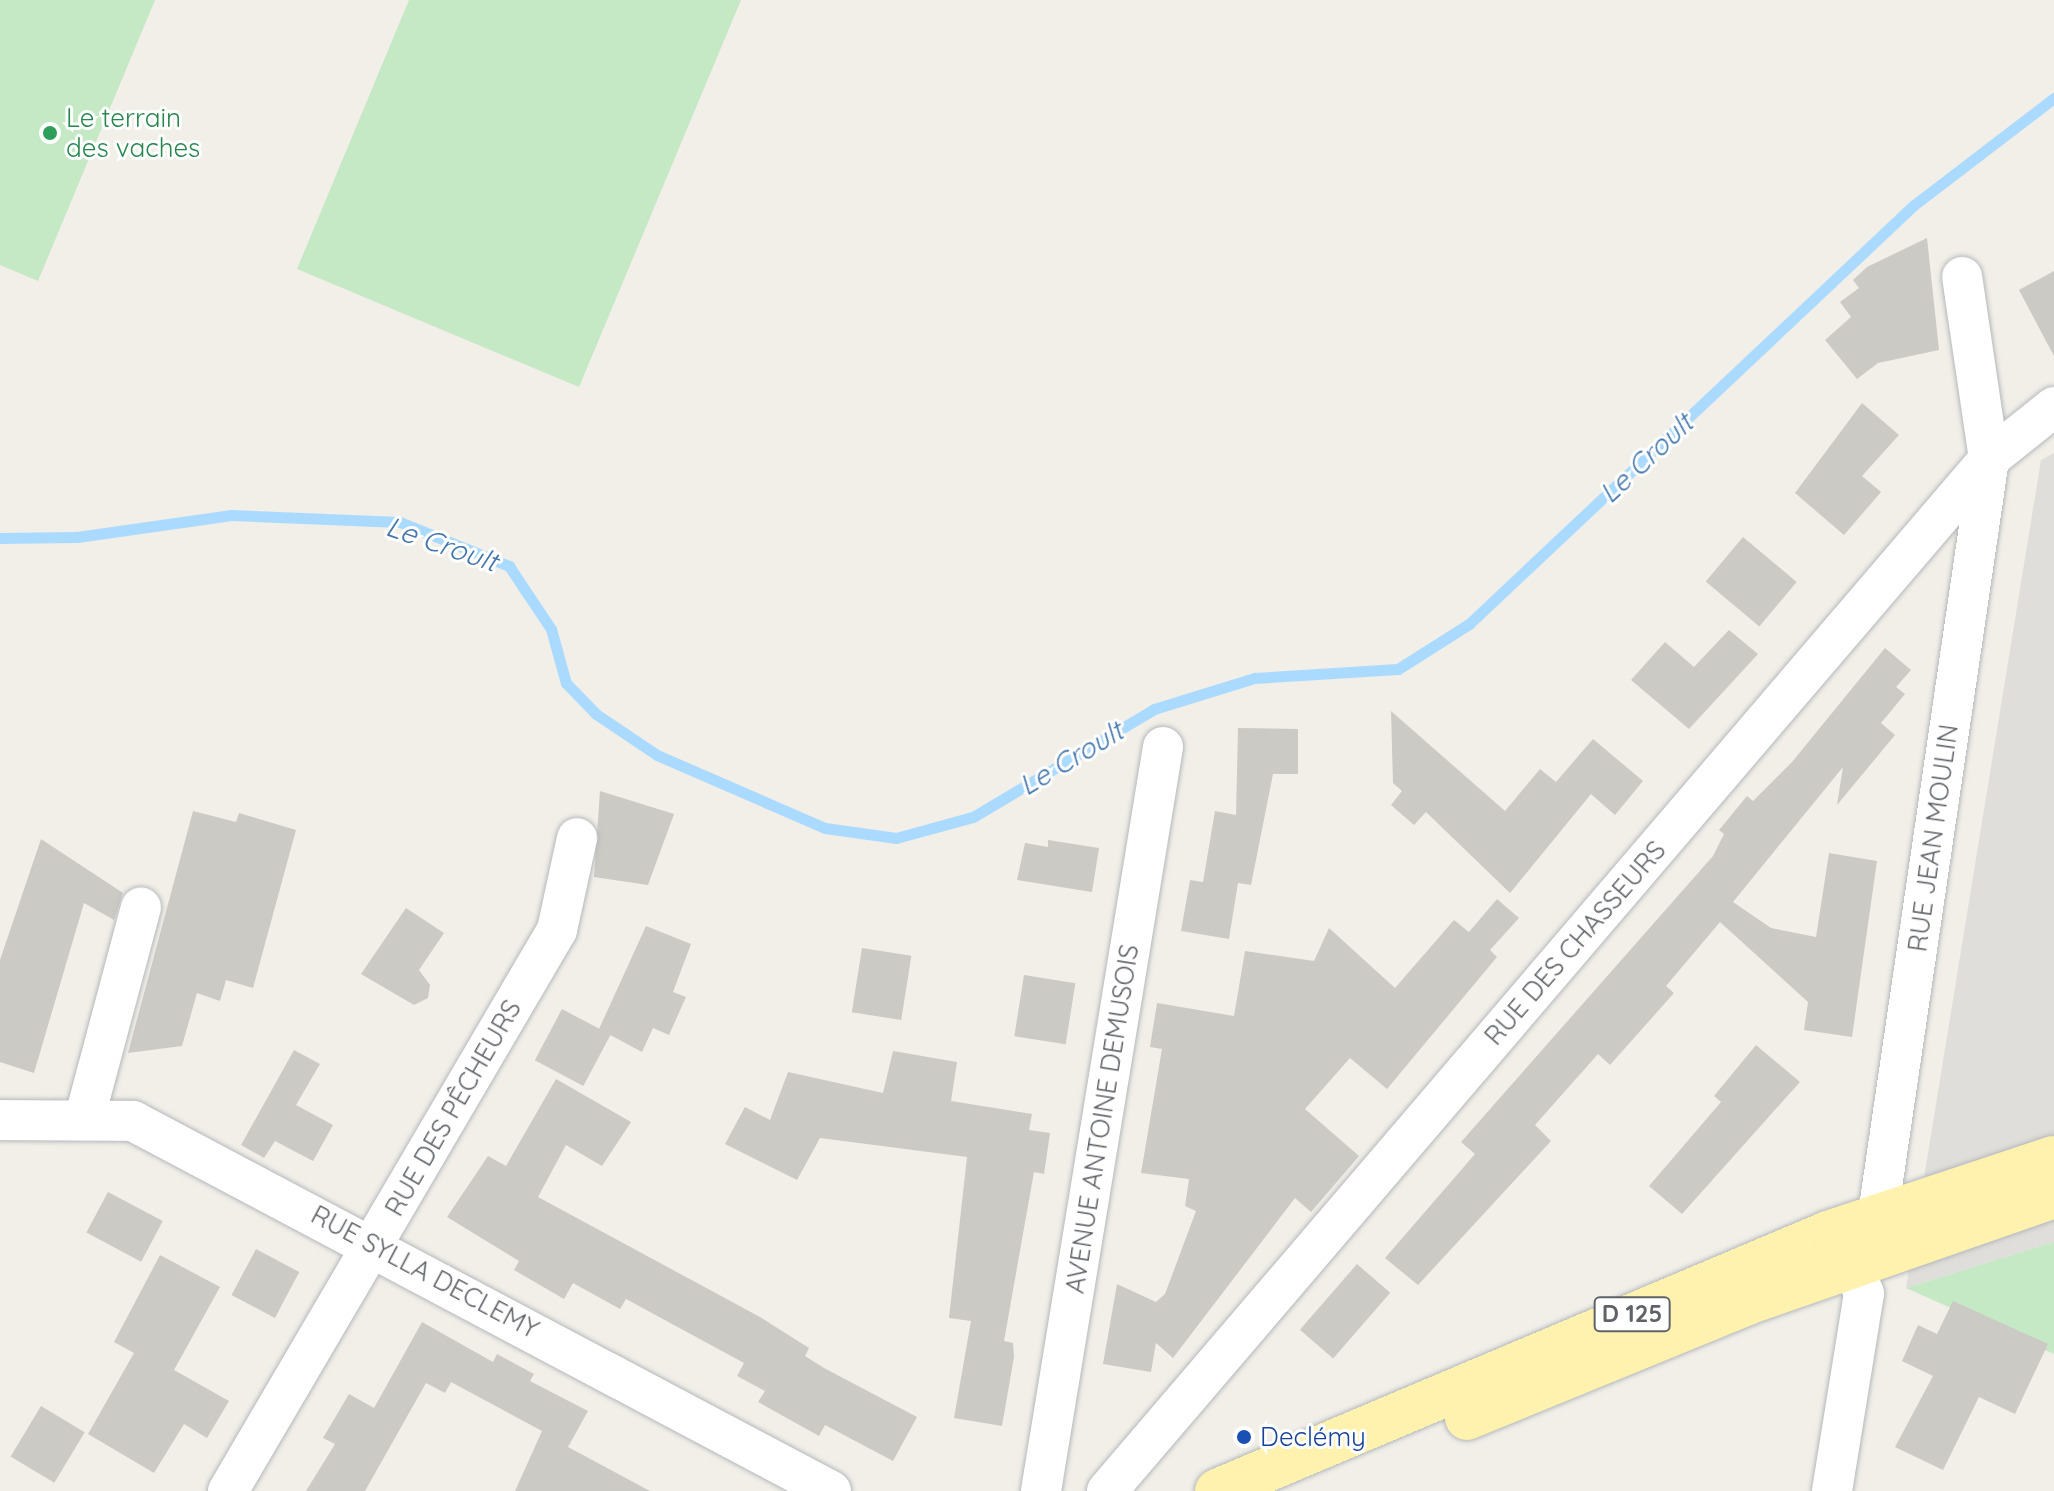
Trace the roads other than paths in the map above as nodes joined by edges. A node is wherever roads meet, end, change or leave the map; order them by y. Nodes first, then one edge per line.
1 (1962, 277) dead end
2 (2054, 407) edge
3 (1989, 459) junction
4 (1163, 747) dead end
5 (577, 838) dead end
6 (141, 907) dead end
7 (0, 1120) edge
8 (84, 1120) junction
9 (2054, 1158) edge
10 (2054, 1196) edge
11 (1877, 1217) junction
12 (374, 1243) junction
13 (1853, 1265) junction
14 (1649, 1343) junction
15 (228, 1491) edge
16 (831, 1491) edge
17 (1041, 1491) edge
18 (1107, 1491) edge
19 (1217, 1491) edge
20 (1295, 1491) edge
21 (1832, 1491) edge

1 - 3 street, RUE JEAN MOULIN
2 - 3 street, RUE DES CHASSEURS
3 - 11 street, RUE JEAN MOULIN
3 - 18 street, RUE DES CHASSEURS
4 - 17 street, AVENUE ANTOINE DEMUSOIS
5 - 12 street, RUE DES PÊCHEURS
6 - 8 street
7 - 8 street, RUE SYLLA DECLEMY
8 - 12 street, RUE SYLLA DECLEMY
9 - 11 main road, D 125
10 - 13 main road, D 125
11 - 14 street
11 - 19 main road, D 125
12 - 15 street, RUE DES PÊCHEURS
12 - 16 street, RUE SYLLA DECLEMY
13 - 14 main road, D 125
13 - 21 street
14 - 20 main road, D 125

